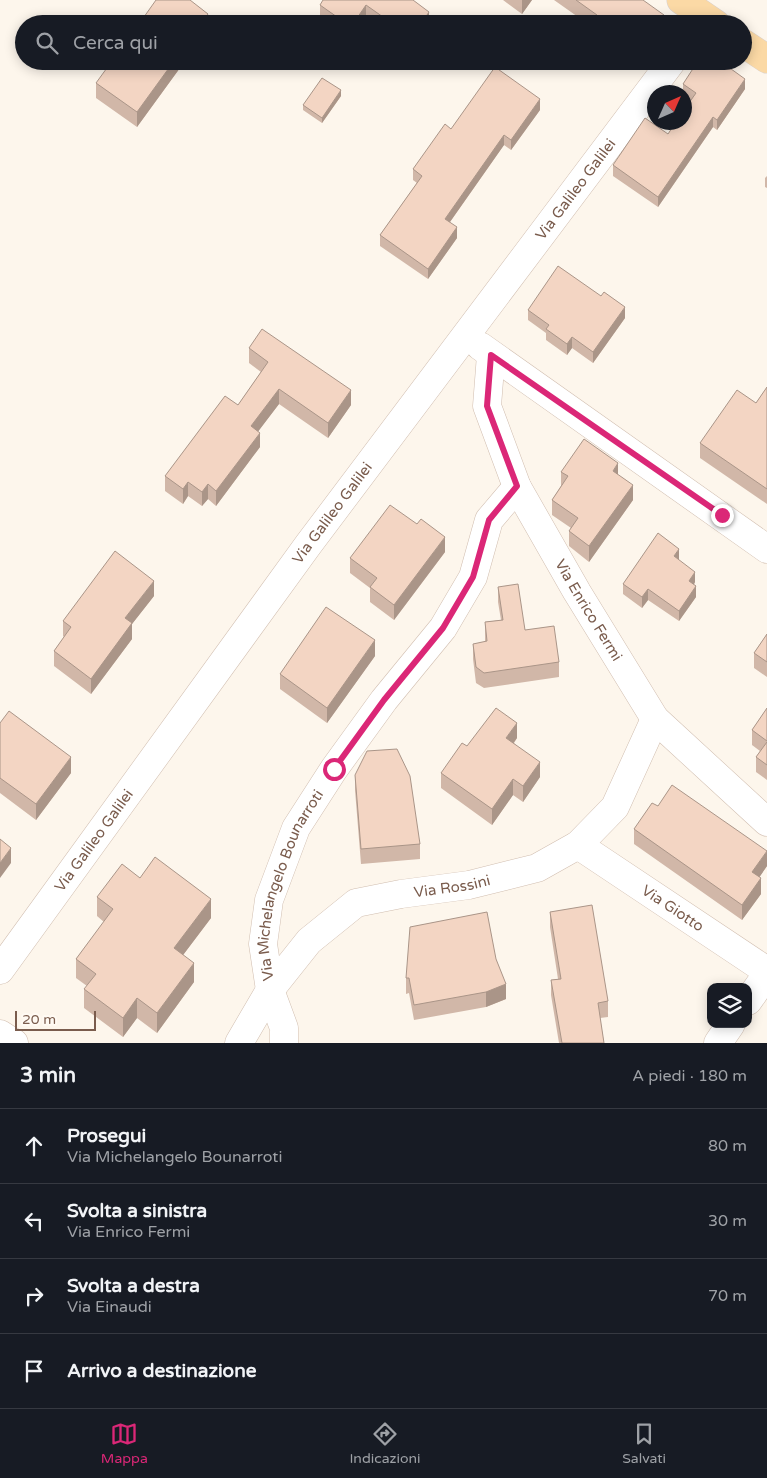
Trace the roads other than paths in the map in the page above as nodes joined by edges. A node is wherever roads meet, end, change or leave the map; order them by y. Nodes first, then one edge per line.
1 (681, 0) edge
2 (700, 15) edge
3 (752, 48) edge
4 (767, 59) edge
5 (665, 70) edge
6 (467, 336) junction
7 (491, 355) junction
8 (517, 486) junction
9 (767, 549) edge
10 (654, 719) junction
11 (767, 822) edge
12 (578, 845) junction
13 (0, 970) edge
14 (767, 973) edge
15 (270, 990) junction
16 (752, 994) edge
17 (728, 1028) edge
18 (0, 1034) edge
19 (14, 1043) edge
20 (239, 1043) edge
21 (284, 1043) edge
22 (718, 1043) edge

1 - 2 main road
3 - 4 main road
5 - 6 street, Via Galileo Galilei
6 - 7 street
6 - 13 street, Via Galileo Galilei
7 - 8 street, Via Enrico Fermi
7 - 9 street
8 - 10 street, Via Enrico Fermi
8 - 15 street, Via Michelangelo Bounarroti
10 - 11 street, Via Enrico Fermi
10 - 12 street, Via Rossini
12 - 14 street, Via Giotto
12 - 15 street, Via Rossini
14 - 16 street
15 - 20 street, Via Rossini
15 - 21 street, Via Michelangelo Bounarroti
17 - 22 street
18 - 19 street

